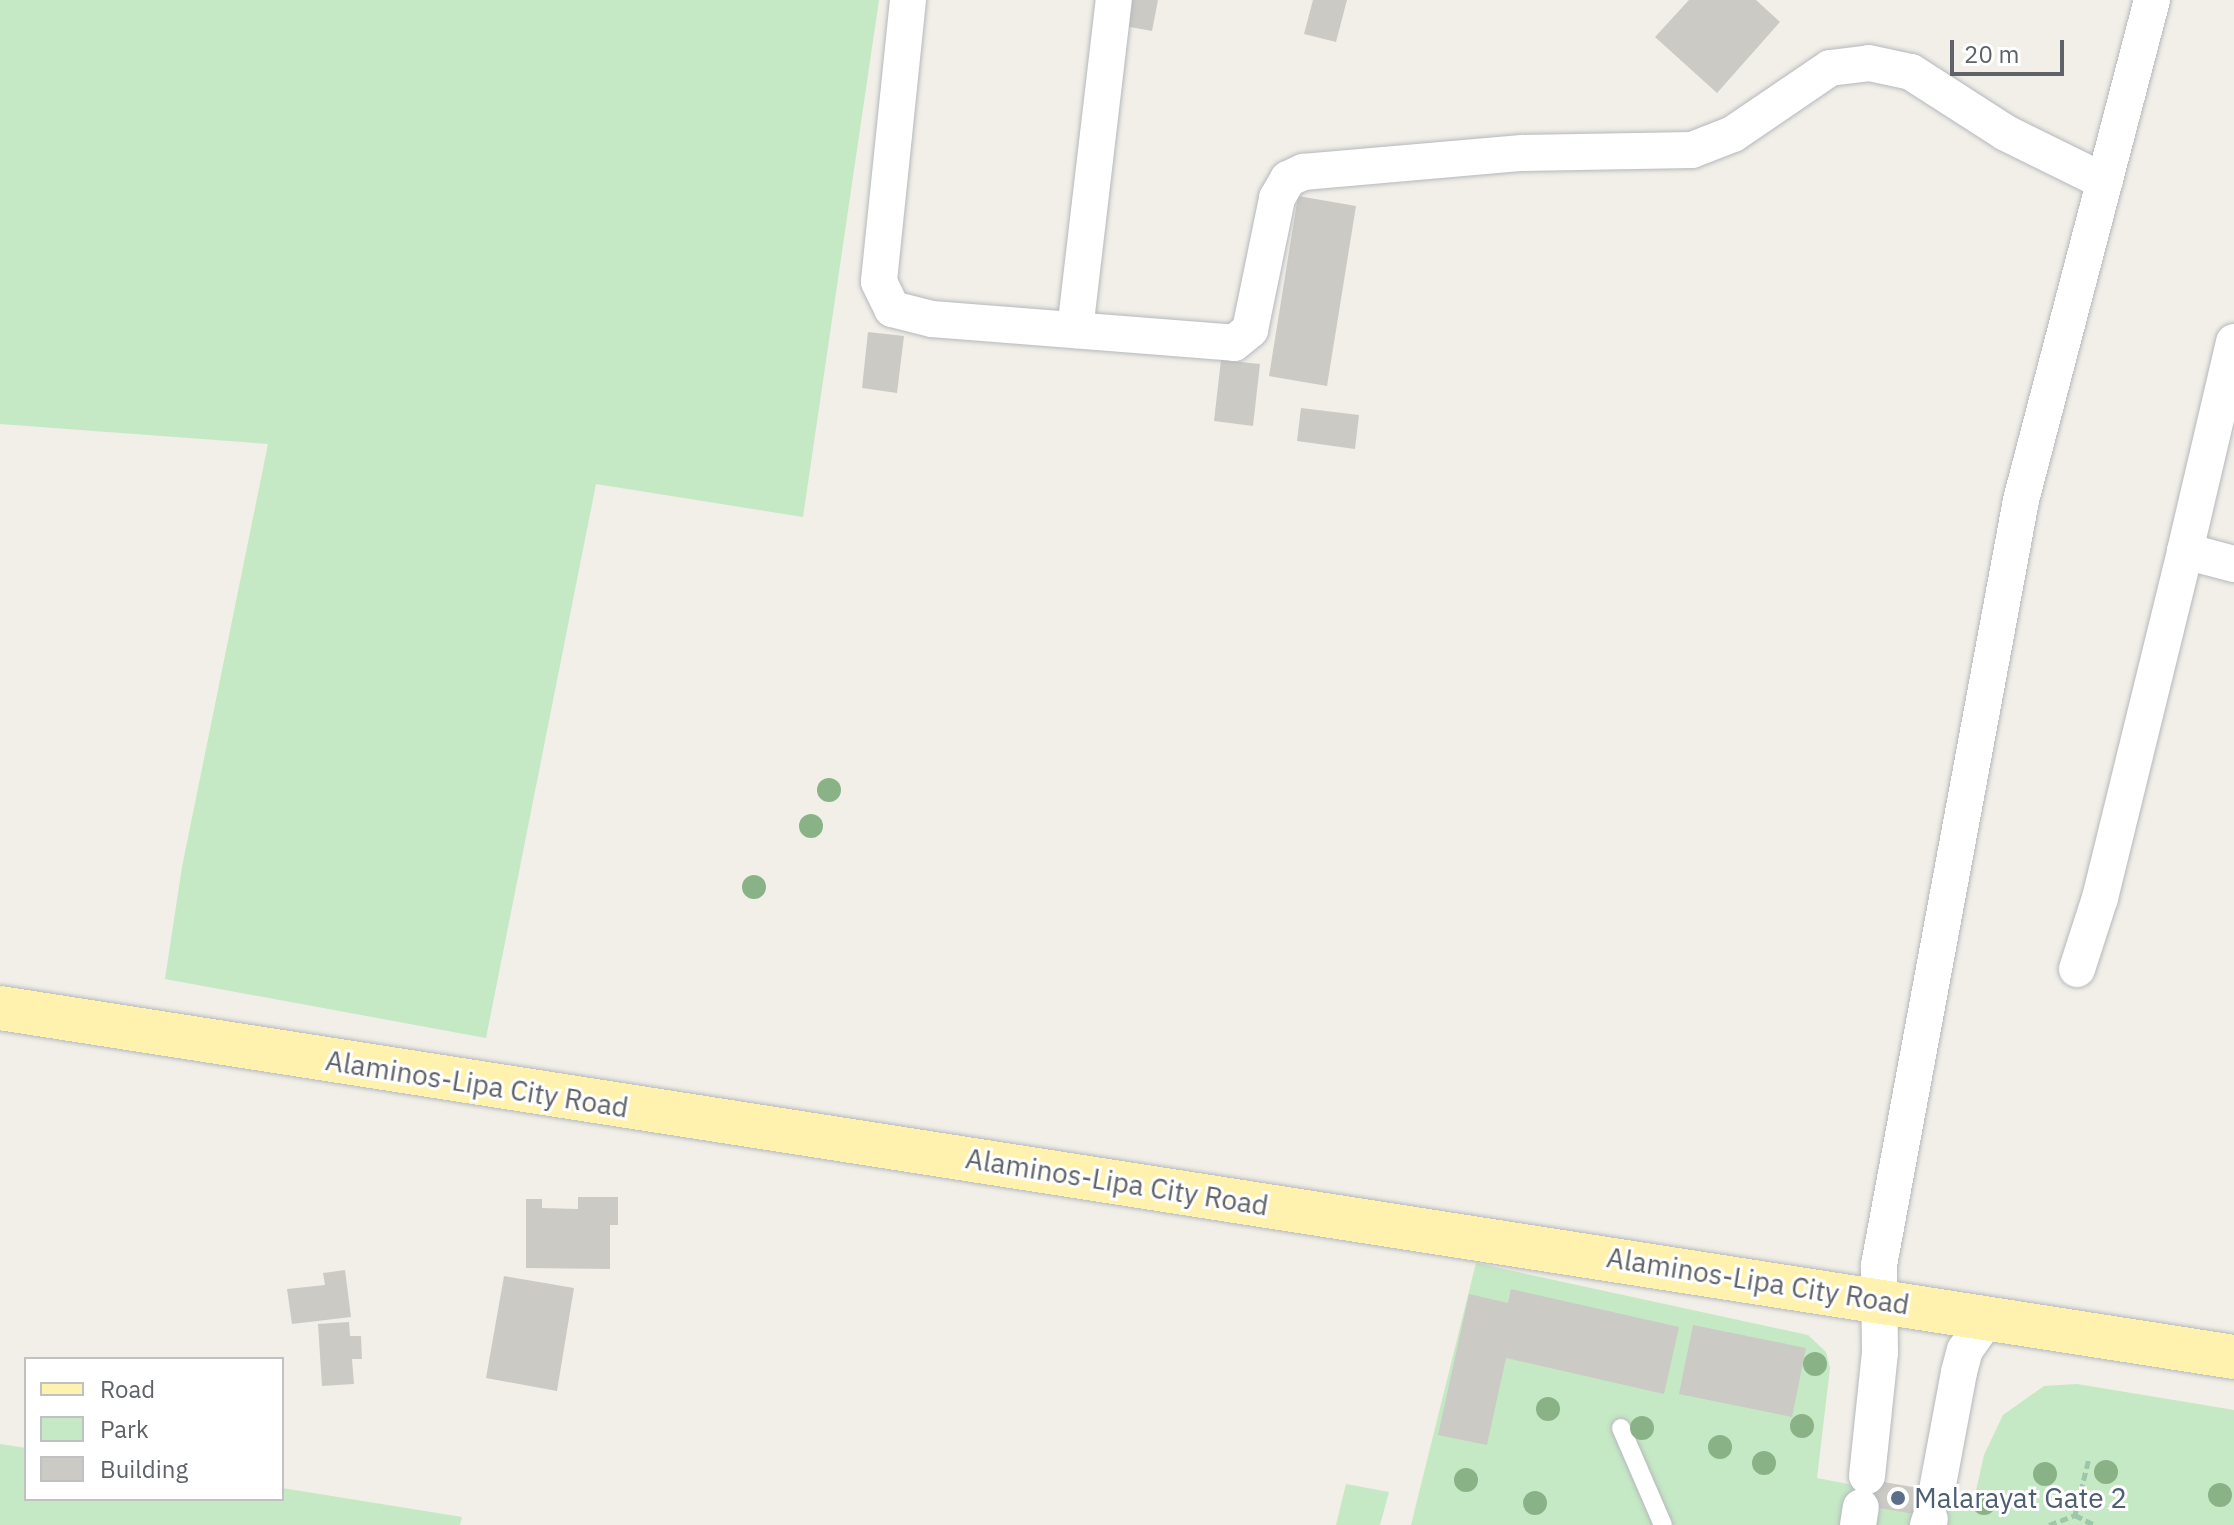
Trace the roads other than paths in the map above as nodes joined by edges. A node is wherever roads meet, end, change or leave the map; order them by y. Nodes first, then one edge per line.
1 (908, 0) edge
2 (1114, 0) edge
3 (2152, 0) edge
4 (2105, 182) junction
5 (1075, 330) junction
6 (2234, 342) edge
7 (2185, 551) junction
8 (2234, 564) edge
9 (2077, 969) dead end
10 (0, 1008) edge
11 (1877, 1299) junction
12 (1987, 1318) junction
13 (2234, 1357) edge
14 (1621, 1428) dead end
15 (1862, 1503) edge
16 (1932, 1511) edge
17 (1663, 1525) edge

1 - 5 street
2 - 5 street
3 - 4 street
4 - 5 street
4 - 11 street
6 - 7 street
7 - 8 street
7 - 9 street
10 - 11 main road, Alaminos-Lipa City Road
11 - 12 main road, Alaminos-Lipa City Road
11 - 15 street
12 - 13 main road, Alaminos-Lipa City Road
12 - 16 street
14 - 17 lane

